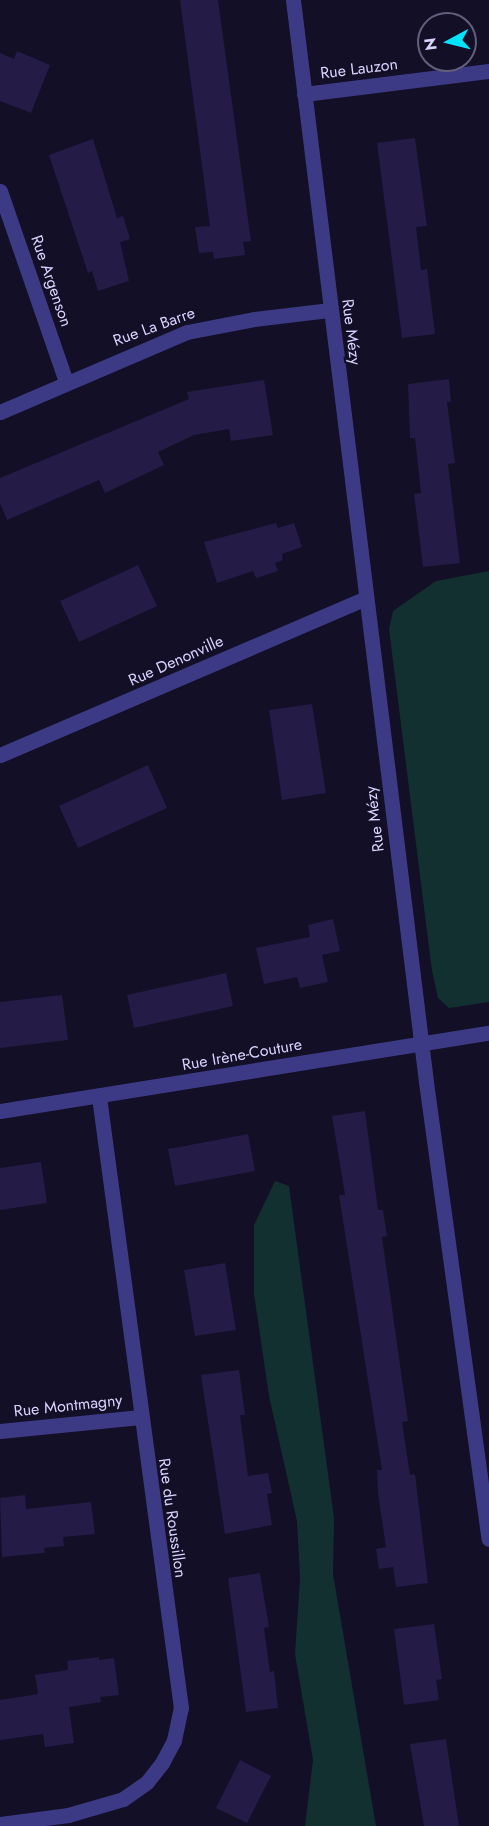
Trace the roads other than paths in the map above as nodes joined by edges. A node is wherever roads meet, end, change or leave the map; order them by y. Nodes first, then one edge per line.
1 (293, 0) edge
2 (489, 71) edge
3 (304, 94) junction
4 (0, 191) edge
5 (330, 310) junction
6 (66, 382) junction
7 (0, 412) edge
8 (366, 598) junction
9 (0, 755) edge
10 (489, 1033) edge
11 (421, 1043) junction
12 (99, 1097) junction
13 (0, 1111) edge
14 (140, 1417) junction
15 (0, 1431) edge
16 (489, 1539) edge
17 (0, 1824) edge

1 - 3 street, Rue Mézy
2 - 3 street, Rue Lauzon
3 - 5 street, Rue Mézy
4 - 6 street, Rue Argenson
5 - 6 street, Rue La Barre
5 - 8 street, Rue Mézy
6 - 7 street, Rue La Barre
8 - 9 street, Rue Denonville
8 - 11 street, Rue Mézy
10 - 11 street, Rue Irène-Couture
11 - 12 street, Rue Irène-Couture
11 - 16 street, Rue Mézy
12 - 13 street, Rue Irène-Couture
12 - 14 street, Rue du Roussillon
14 - 15 street, Rue Montmagny
14 - 17 street, Rue du Roussillon

